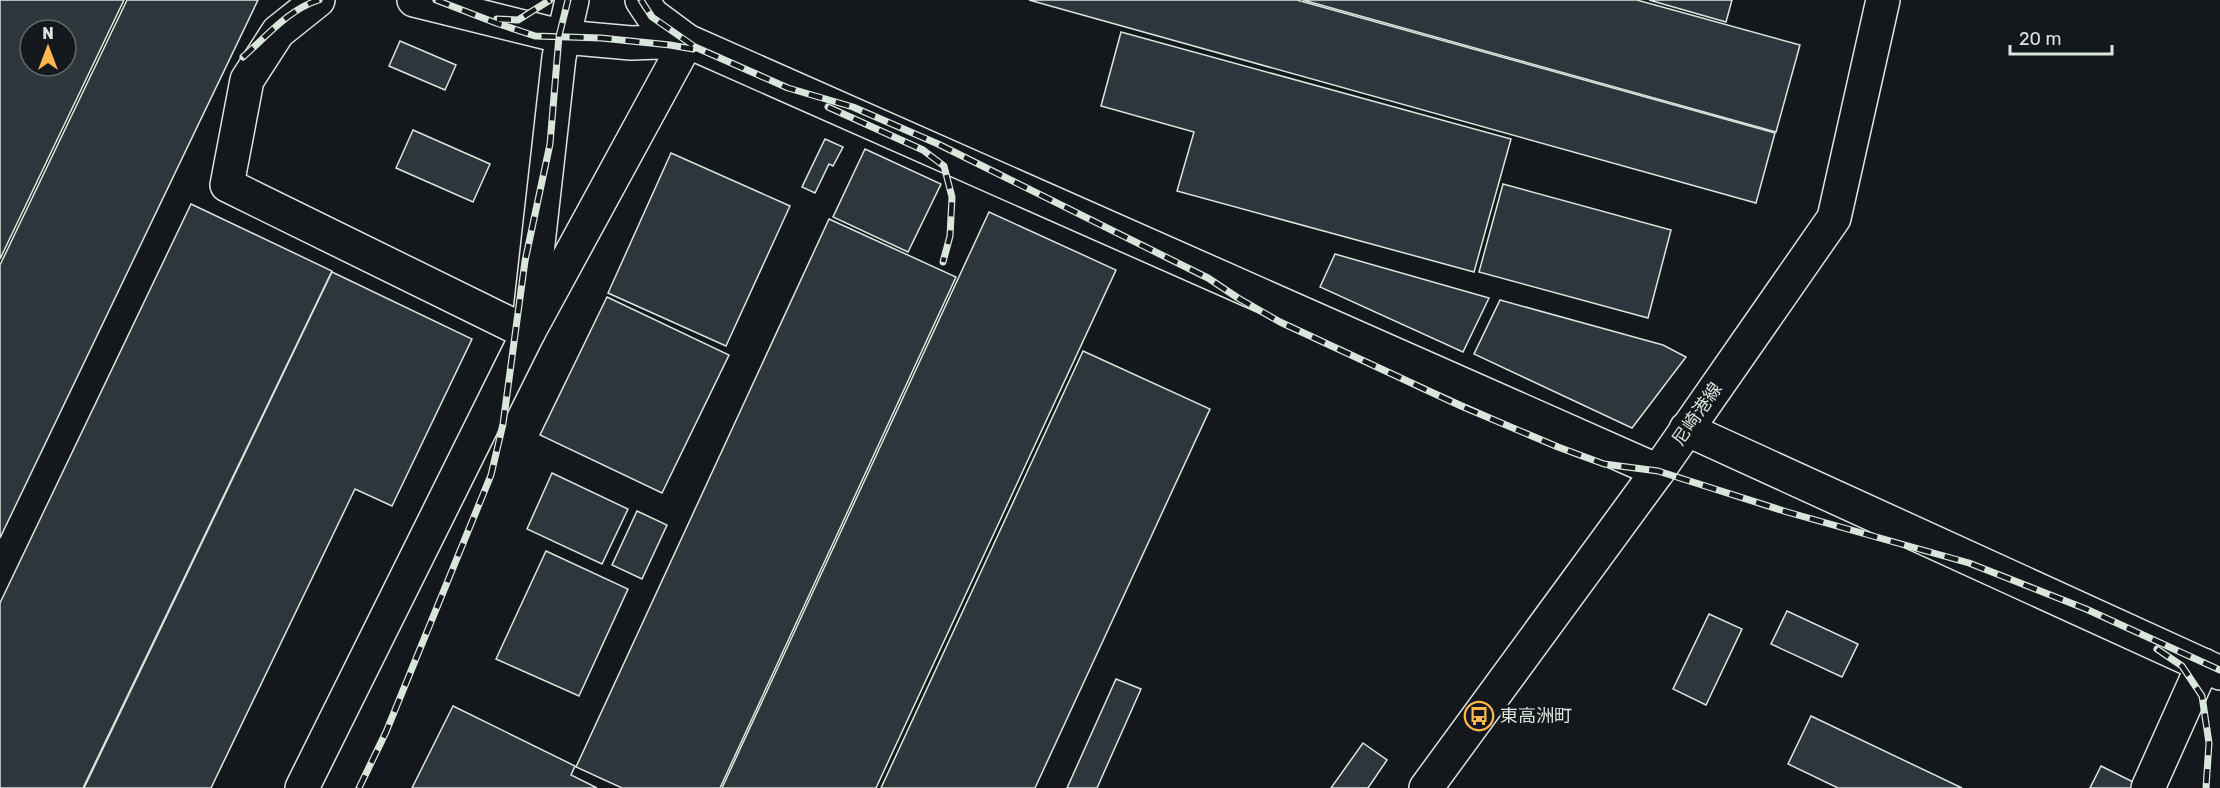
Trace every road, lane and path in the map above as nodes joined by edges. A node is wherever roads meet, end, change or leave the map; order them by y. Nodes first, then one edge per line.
1 (318, 0) edge
2 (414, 0) edge
3 (572, 0) edge
4 (642, 0) edge
5 (1883, 0) edge
6 (564, 37) junction
7 (687, 41) junction
8 (528, 333) junction
9 (1686, 429) junction
10 (1658, 471) junction
11 (2212, 669) edge
12 (302, 788) edge
13 (1426, 788) edge
14 (2148, 788) edge

1 - 8 main road
2 - 6 main road
3 - 6 main road
4 - 7 main road
5 - 9 main road, 尼崎港線
6 - 7 main road
6 - 8 main road
7 - 8 main road
7 - 10 main road
8 - 12 main road
9 - 10 main road, 尼崎港線
9 - 11 main road
10 - 13 main road, 尼崎港線
11 - 14 main road

